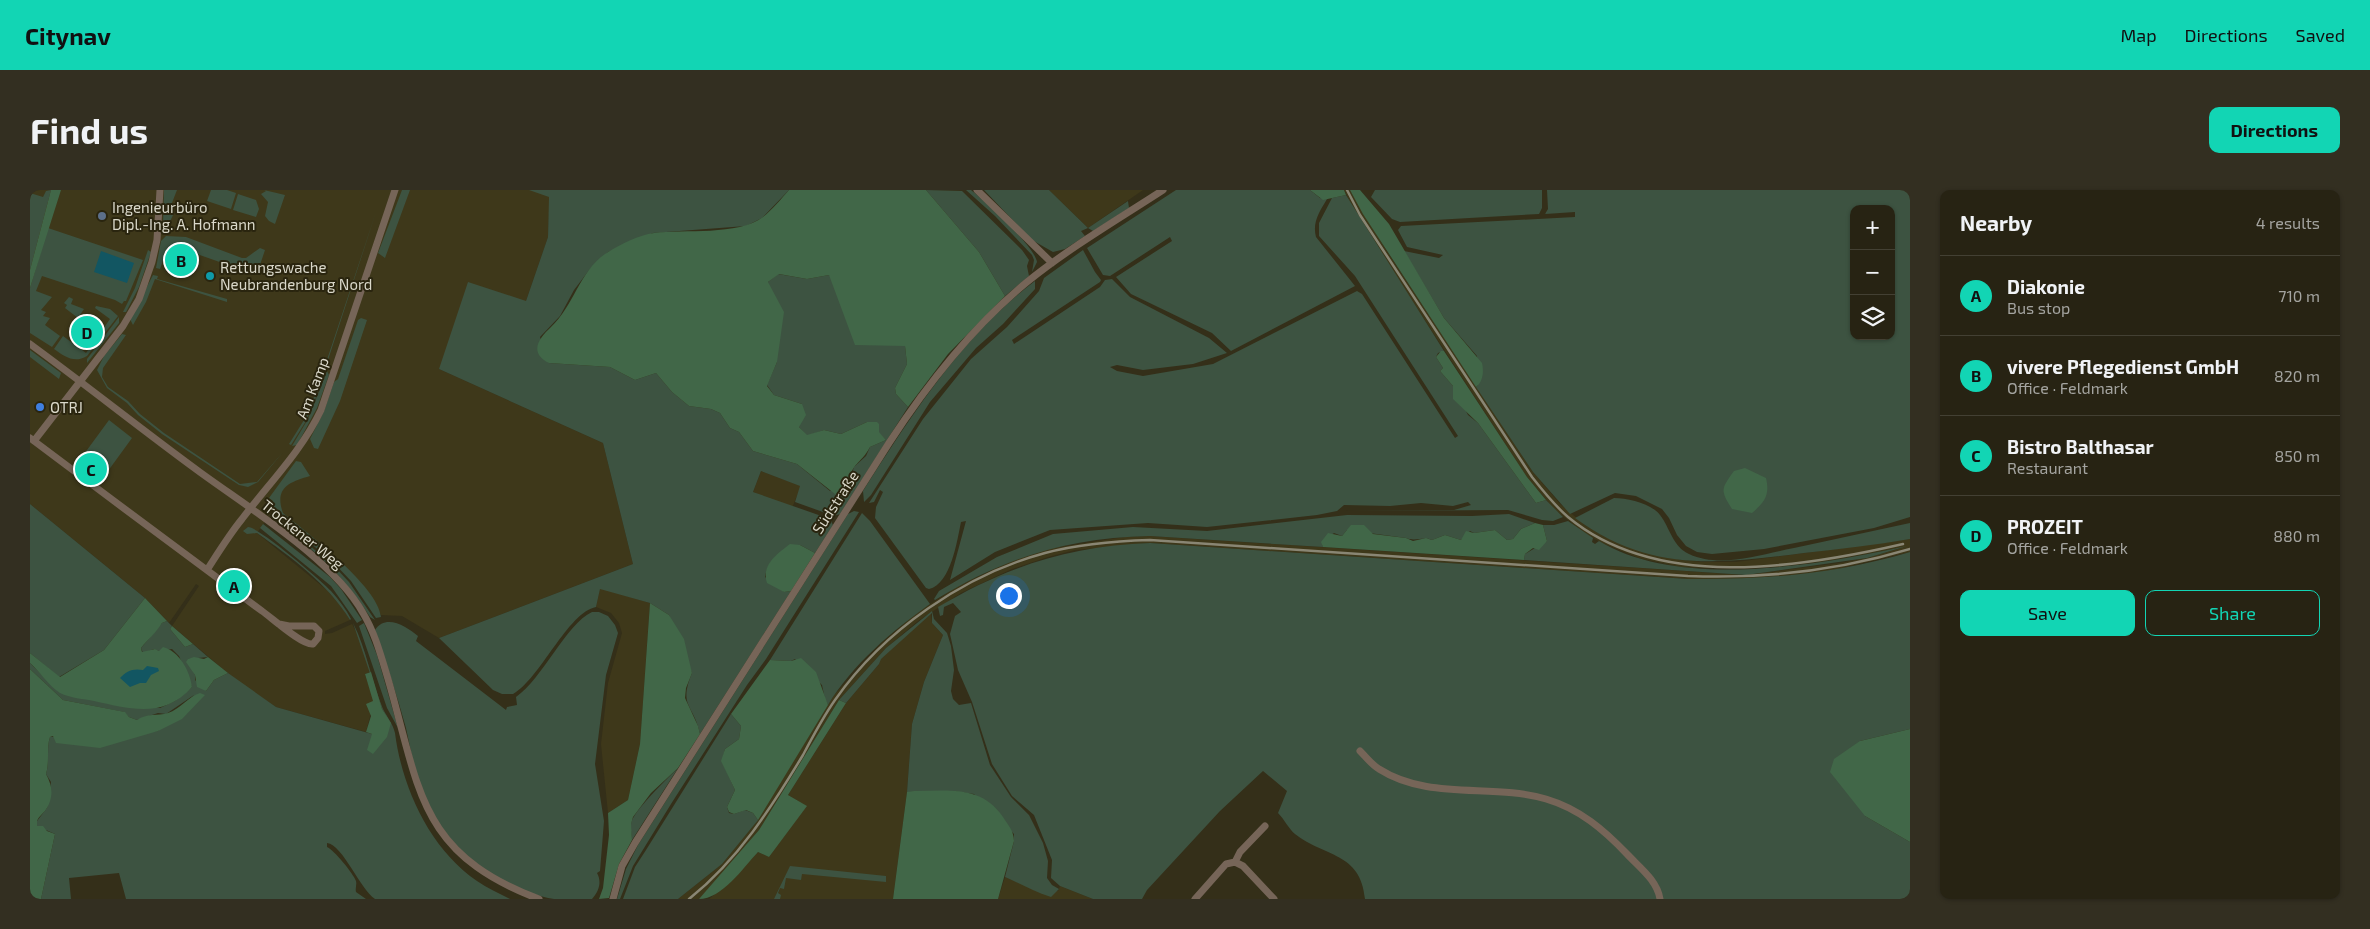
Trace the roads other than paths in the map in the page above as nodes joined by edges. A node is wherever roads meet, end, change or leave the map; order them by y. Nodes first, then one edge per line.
1 (160, 190) edge
2 (395, 190) edge
3 (977, 190) edge
4 (1162, 190) edge
5 (1052, 264) junction
6 (30, 344) edge
7 (80, 382) junction
8 (32, 439) edge
9 (250, 509) junction
10 (207, 570) junction
11 (279, 624) junction
12 (1360, 751) dead end
13 (1265, 826) dead end
14 (1235, 862) junction
15 (538, 899) edge
16 (613, 899) edge
17 (1195, 899) edge
18 (1274, 899) edge
19 (1660, 899) edge

1 - 7 street
2 - 9 street, Am Kamp
3 - 5 street
4 - 5 street, Südstraße
5 - 16 street, Südstraße
6 - 7 street, Trockener Weg
7 - 8 street
7 - 9 street, Trockener Weg
8 - 10 street
9 - 10 street, Am Kamp
9 - 15 street, Trockener Weg
10 - 11 street
11 - 11 street
12 - 19 street
13 - 14 street
14 - 17 street
14 - 18 street

